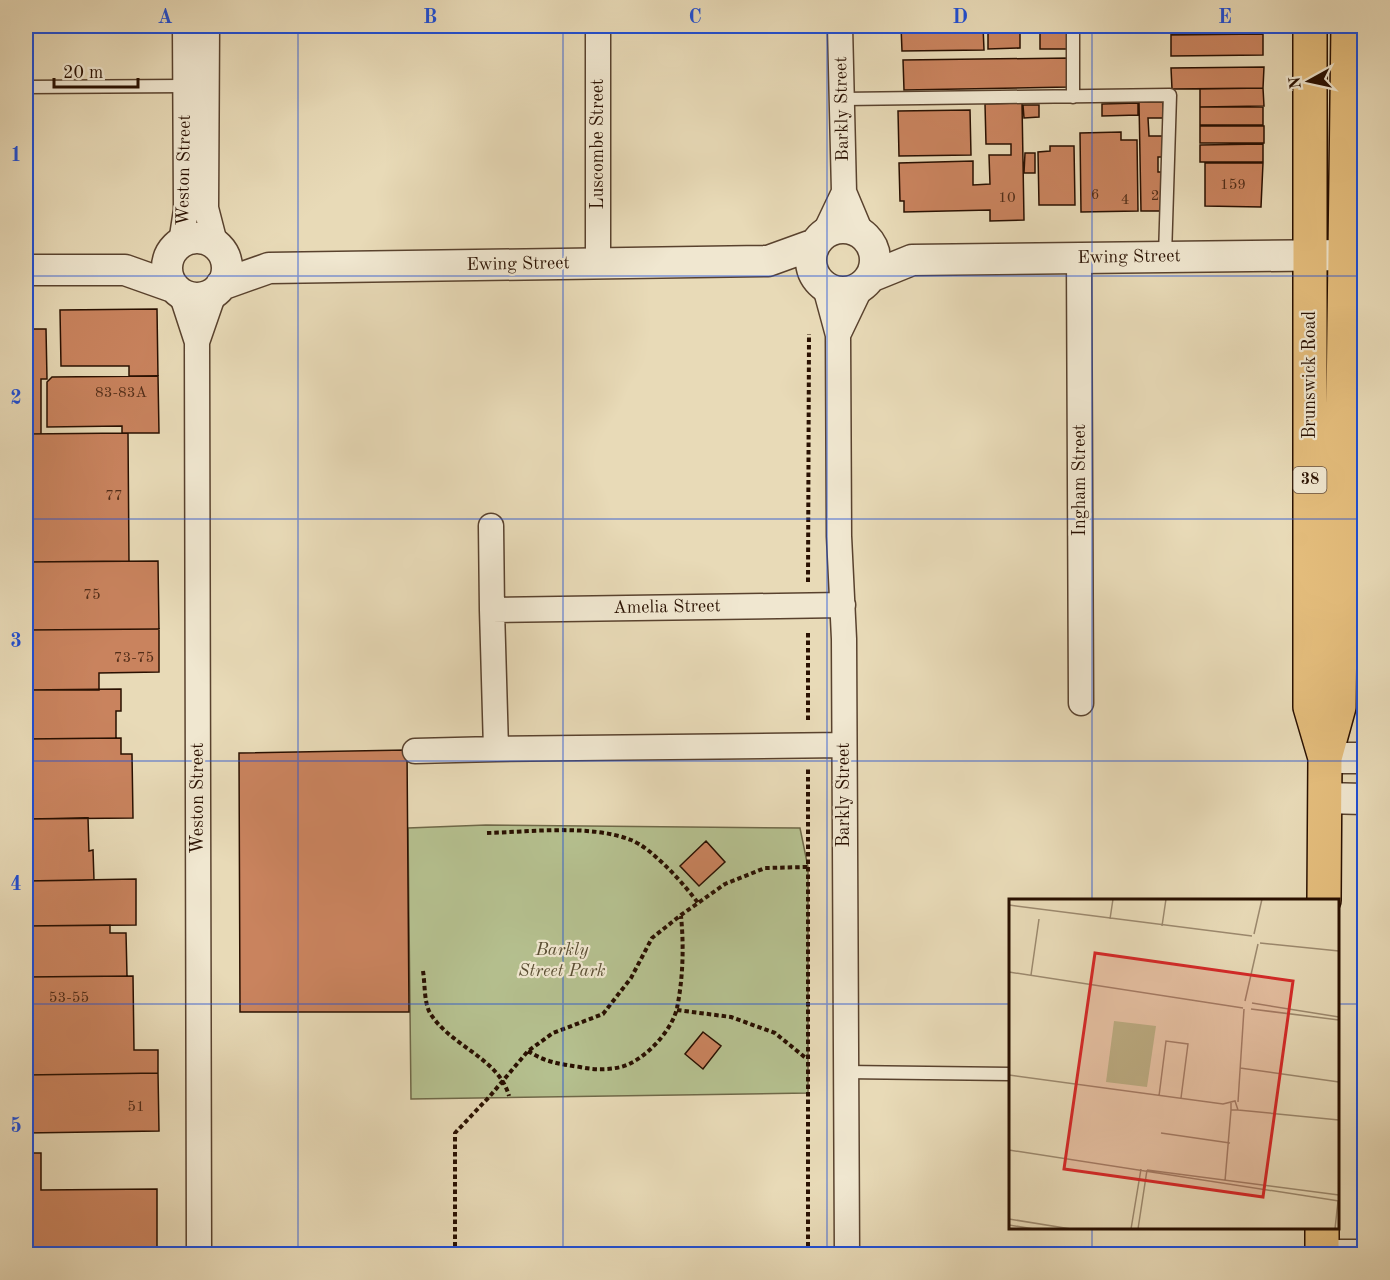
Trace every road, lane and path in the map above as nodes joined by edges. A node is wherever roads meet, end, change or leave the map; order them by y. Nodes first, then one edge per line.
1 (185, 26) edge
2 (207, 26) edge
3 (598, 26) edge
4 (840, 26) edge
5 (1073, 26) edge
6 (1310, 26) edge
7 (1348, 26) edge
8 (185, 86) junction
9 (26, 87) edge
10 (1073, 97) junction
11 (843, 99) junction
12 (844, 192) junction
13 (866, 238) junction
14 (820, 239) junction
15 (177, 247) junction
16 (218, 247) junction
17 (1346, 255) junction
18 (1165, 256) junction
19 (1310, 256) junction
20 (1079, 257) junction
21 (912, 260) junction
22 (768, 261) junction
23 (598, 263) junction
24 (268, 268) junction
25 (26, 270) edge
26 (125, 270) junction
27 (866, 282) junction
28 (821, 283) junction
29 (218, 289) junction
30 (177, 290) junction
31 (809, 333) dead end
32 (838, 335) junction
33 (197, 342) junction
34 (491, 526) dead end
35 (808, 605) junction
36 (843, 605) junction
37 (492, 610) junction
38 (1081, 703) dead end
39 (844, 745) junction
40 (808, 746) junction
41 (496, 749) junction
42 (415, 751) dead end
43 (1324, 758) junction
44 (1365, 758) edge
45 (1324, 798) junction
46 (1365, 799) edge
47 (487, 833) dead end
48 (808, 867) junction
49 (1324, 899) edge
50 (698, 903) junction
51 (681, 915) junction
52 (423, 971) dead end
53 (676, 1010) junction
54 (528, 1051) junction
55 (807, 1059) junction
56 (845, 1072) junction
57 (1009, 1074) edge
58 (505, 1080) junction
59 (509, 1096) dead end
60 (1322, 1243) edge
61 (1365, 1246) edge
62 (199, 1254) edge
63 (455, 1254) edge
64 (808, 1254) edge
65 (847, 1254) edge

1 - 8 street, Weston Street
2 - 16 street, Weston Street
3 - 23 street, Luscombe Street
4 - 11 street, Barkly Street
5 - 10 lane
6 - 19 main road, Brunswick Road / 38
7 - 17 main road, Brunswick Road / 38
8 - 9 lane
8 - 15 street, Weston Street
10 - 11 lane
10 - 18 lane
11 - 12 street, Barkly Street
12 - 13 street, Barkly Street
12 - 14 street, Barkly Street
13 - 14 street
13 - 21 street, Ewing Street
13 - 27 street
14 - 22 street, Ewing Street
14 - 28 street
15 - 16 street
15 - 26 street
15 - 30 street
16 - 24 street, Ewing Street
16 - 29 street
17 - 19 street, Ewing Street
17 - 43 main road, Brunswick Road / 38
18 - 19 street, Ewing Street
18 - 20 street, Ewing Street
19 - 43 main road, Brunswick Road / 38
20 - 21 street, Ewing Street
20 - 38 street, Ingham Street
21 - 27 street, Ewing Street
22 - 23 street, Ewing Street
22 - 28 street, Ewing Street
23 - 24 street, Ewing Street
24 - 29 street, Ewing Street
25 - 26 street
26 - 30 street
27 - 28 street
27 - 32 street, Barkly Street
28 - 32 street, Barkly Street
29 - 30 street
29 - 33 street, Weston Street
30 - 33 street, Weston Street
31 - 35 path
32 - 36 street, Barkly Street
33 - 62 street, Weston Street
34 - 37 street
35 - 36 street, Amelia Street
35 - 37 street, Amelia Street
35 - 40 path
36 - 39 street, Barkly Street
37 - 41 street
39 - 40 street
39 - 56 street, Barkly Street
40 - 41 street
40 - 48 path
41 - 42 street
43 - 44 street
43 - 45 main road, Brunswick Road / 38
45 - 46 street
45 - 49 main road, Brunswick Road / 38
47 - 50 path
48 - 50 path
48 - 55 path
50 - 51 path
51 - 53 path
51 - 54 path
52 - 58 path
53 - 54 path
53 - 55 path
54 - 58 path
55 - 64 path
56 - 57 lane
56 - 65 street, Barkly Street
58 - 59 path
58 - 63 path
60 - 61 lane

